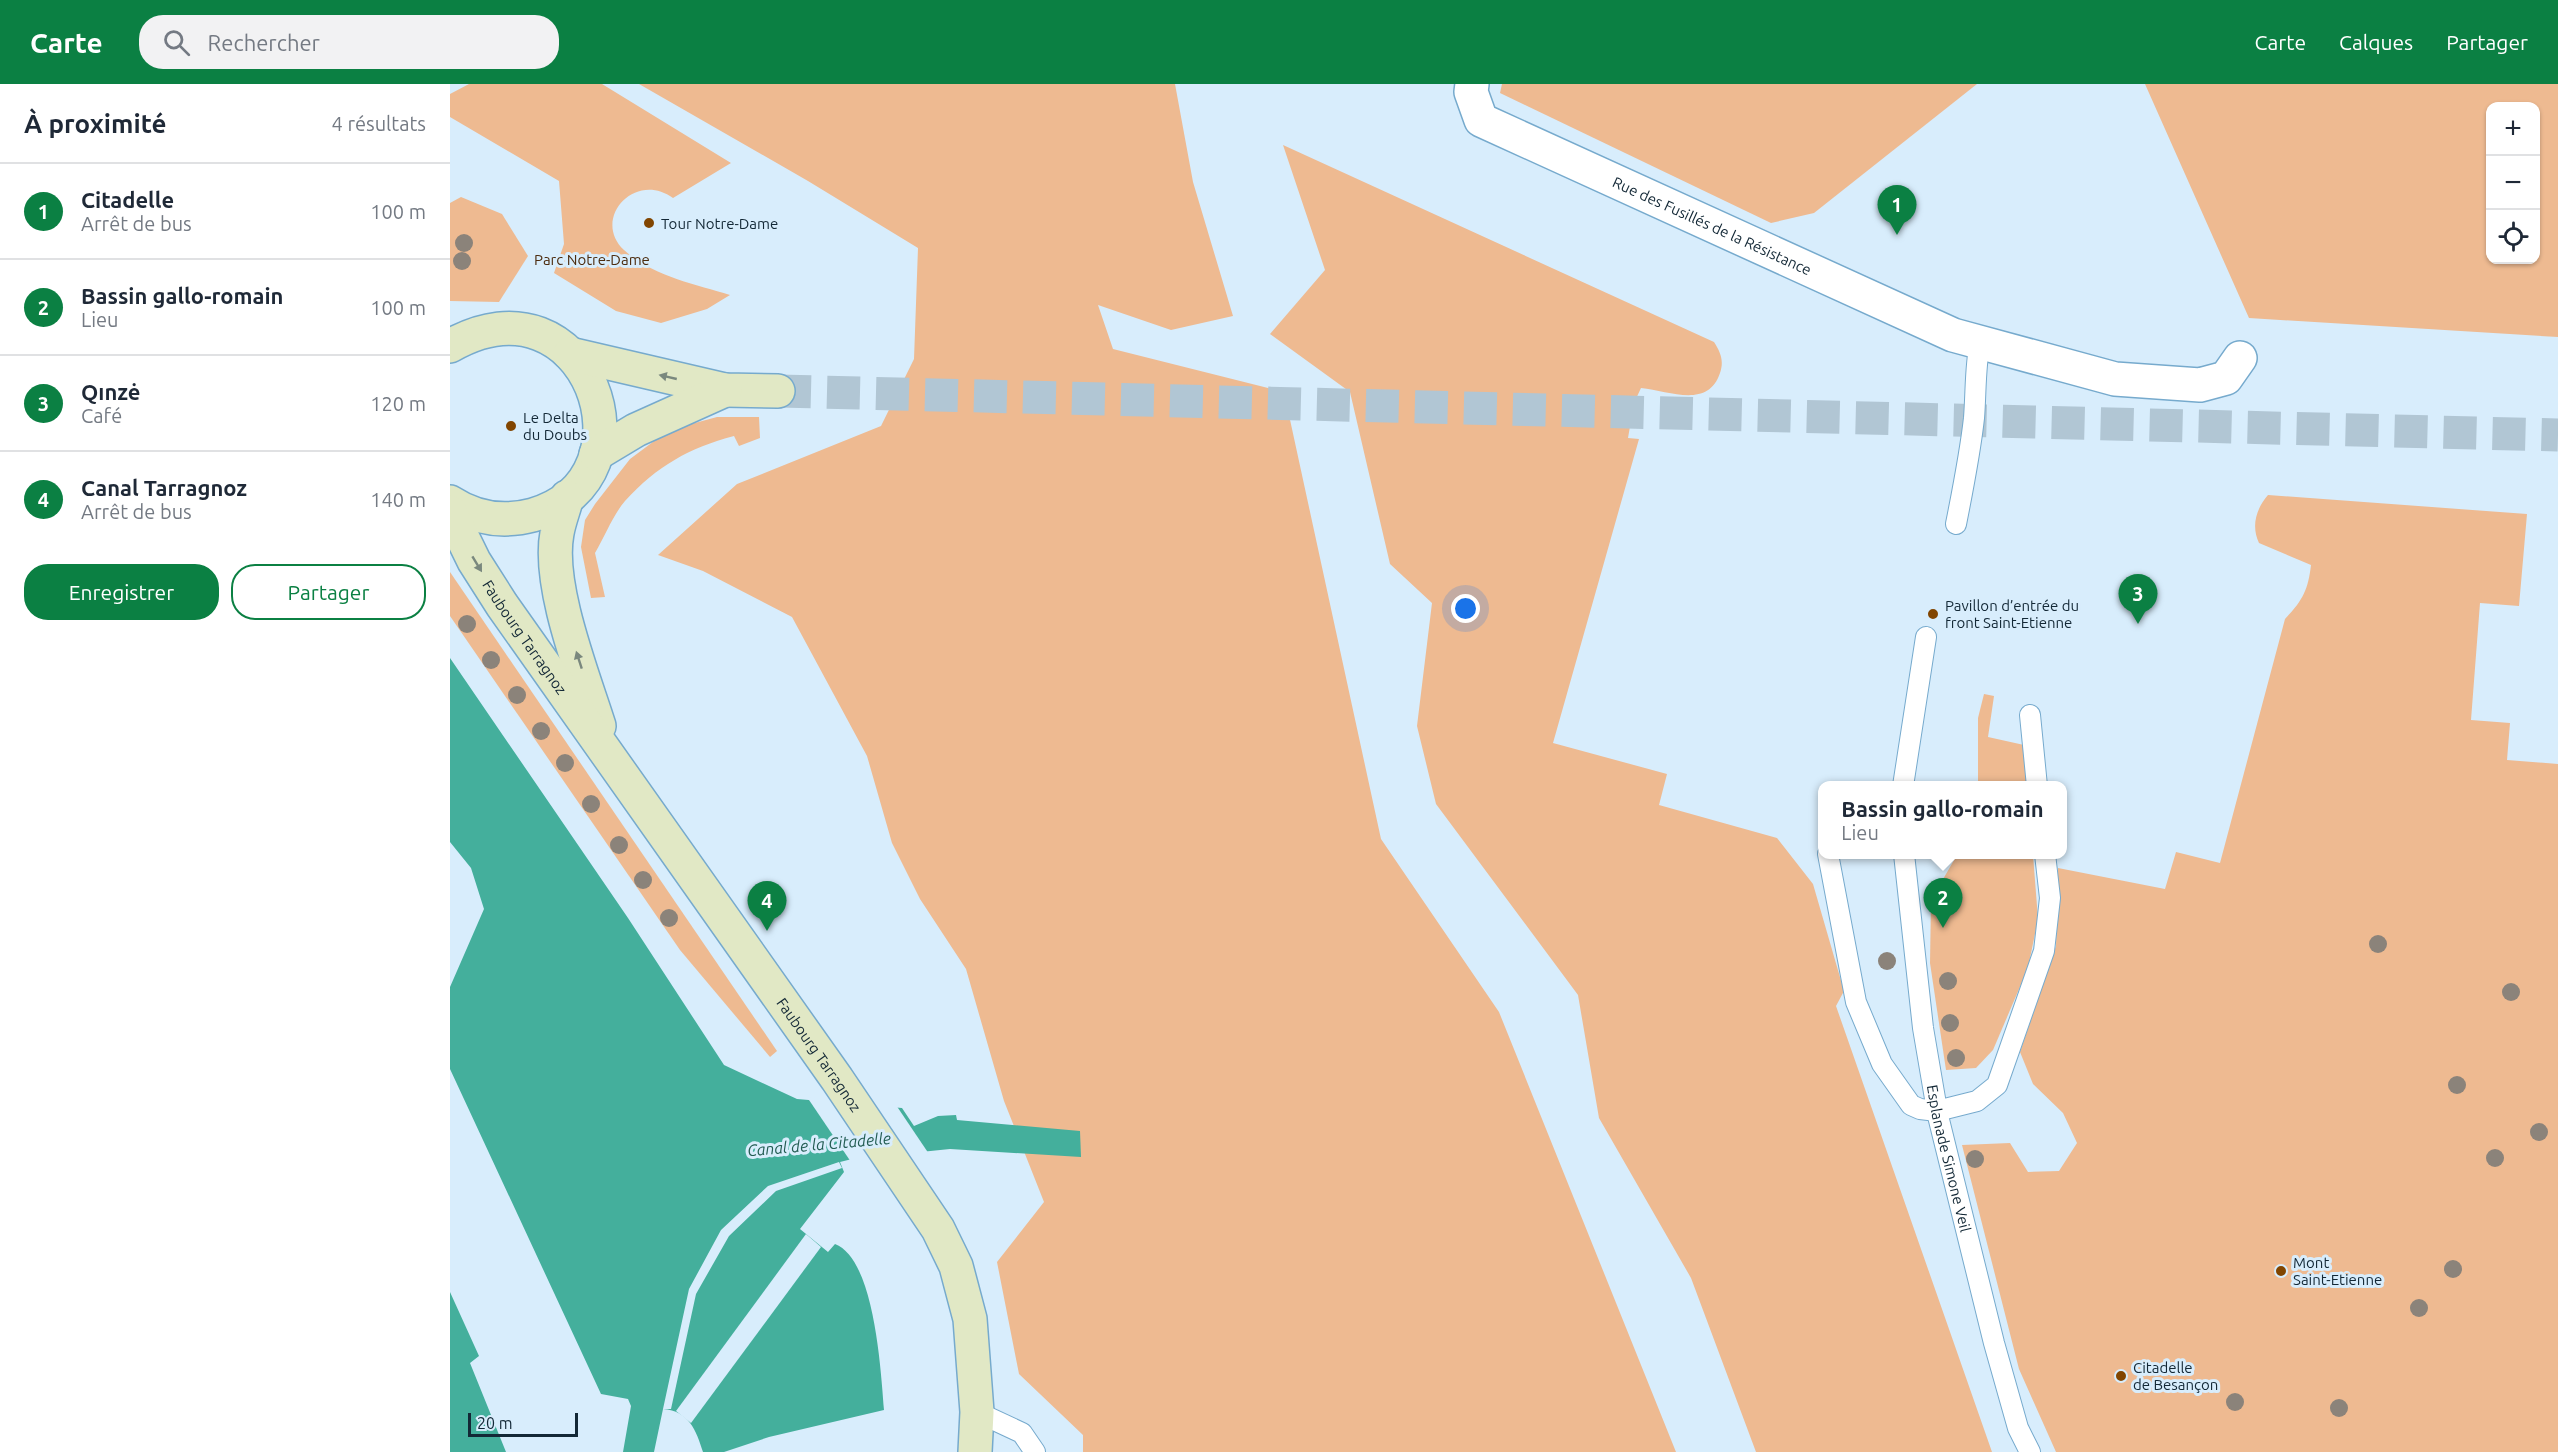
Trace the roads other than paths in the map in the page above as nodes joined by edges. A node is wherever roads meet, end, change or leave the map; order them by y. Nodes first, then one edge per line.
1 (1472, 84) edge
2 (457, 335) edge
3 (1980, 343) junction
4 (570, 354) junction
5 (2240, 358) dead end
6 (725, 390) junction
7 (778, 391) tunnel mouth
8 (596, 454) junction
9 (567, 497) junction
10 (450, 502) edge
11 (450, 512) edge
12 (1956, 524) dead end
13 (1926, 637) dead end
14 (2030, 715) dead end
15 (609, 756) junction
16 (1904, 781) edge
17 (2037, 781) edge
18 (1829, 859) edge
19 (1904, 859) edge
20 (2045, 859) edge
21 (1938, 1111) junction
22 (977, 1412) junction
23 (975, 1452) edge
24 (1035, 1452) edge
25 (2030, 1452) edge

1 - 3 street, Rue des Fusillés de la Résistance
2 - 4 main road
3 - 5 street
3 - 12 lane
6 -> 4 main road
4 - 8 main road
6 - 7 main road
6 - 8 main road
8 - 9 main road
9 - 10 main road
15 -> 9 main road, Faubourg Tarragnoz
11 -> 15 main road, Faubourg Tarragnoz
13 - 16 lane
14 - 17 lane
15 - 22 main road, Faubourg Tarragnoz
18 - 21 lane
19 - 21 lane, Esplanade Simone Veil
20 - 21 lane
21 - 25 lane, Esplanade Simone Veil
22 - 23 main road, Faubourg Tarragnoz
22 - 24 lane

